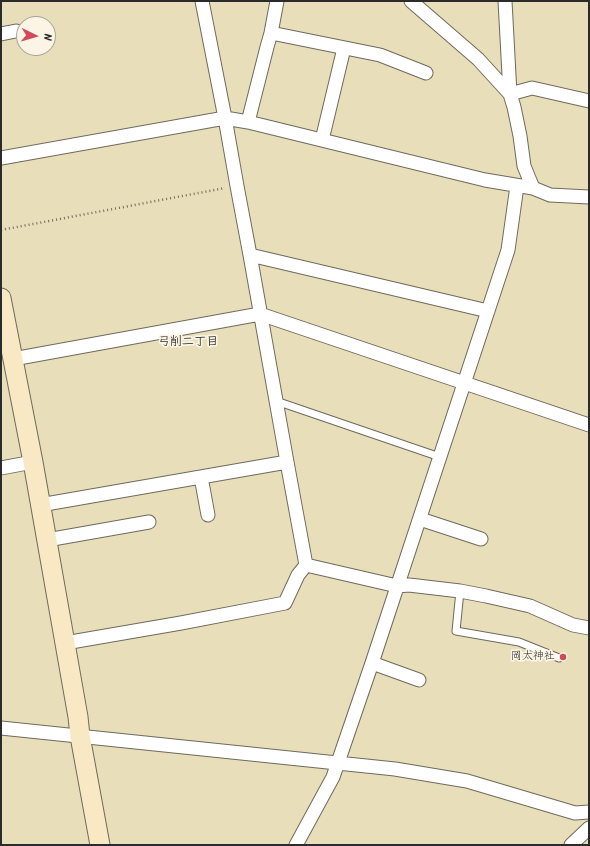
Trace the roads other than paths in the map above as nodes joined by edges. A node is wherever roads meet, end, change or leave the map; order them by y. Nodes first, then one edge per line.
1 (202, 1) edge
2 (277, 1) edge
3 (412, 1) edge
4 (505, 1) edge
5 (16, 31) dead end
6 (271, 33) junction
7 (1, 34) edge
8 (344, 48) junction
9 (426, 73) dead end
10 (510, 94) junction
11 (589, 101) edge
12 (225, 118) junction
13 (248, 122) junction
14 (322, 140) junction
15 (1, 158) edge
16 (518, 186) junction
17 (533, 188) junction
18 (589, 197) edge
19 (250, 255) junction
20 (1, 298) edge
21 (488, 311) junction
22 (260, 314) junction
23 (13, 359) junction
24 (464, 384) junction
25 (276, 401) junction
26 (589, 425) edge
27 (440, 457) junction
28 (33, 462) junction
29 (287, 462) junction
30 (1, 468) edge
31 (200, 477) junction
32 (40, 505) junction
33 (208, 515) dead end
34 (420, 519) junction
35 (149, 522) dead end
36 (481, 539) dead end
37 (47, 540) junction
38 (306, 565) junction
39 (397, 586) junction
40 (460, 591) junction
41 (589, 628) edge
42 (65, 643) junction
43 (559, 658) dead end
44 (372, 663) junction
45 (419, 680) dead end
46 (1, 728) edge
47 (80, 736) junction
48 (338, 763) junction
49 (589, 812) edge
50 (589, 828) edge
51 (100, 845) edge
52 (295, 845) edge
53 (571, 845) edge

1 - 12 street
2 - 6 street
3 - 10 street
4 - 10 street
5 - 7 street
6 - 8 street
6 - 13 street
8 - 9 street
8 - 14 street
10 - 11 street
10 - 17 street
12 - 13 street
12 - 15 street
12 - 19 street
13 - 14 street
14 - 16 street
16 - 17 street
16 - 21 street
17 - 18 street
19 - 21 street
19 - 22 street
20 - 23 street
21 - 24 street
22 - 23 street
22 - 24 street
22 - 25 street
23 - 28 street
24 - 26 street
24 - 27 street
25 - 27 lane
25 - 29 street
27 - 34 street
28 - 30 street
28 - 32 street
29 - 31 street
29 - 38 street
31 - 32 street
31 - 33 street
32 - 37 street
34 - 36 street
34 - 39 street
35 - 37 street
37 - 42 street
38 - 39 street
38 - 42 street
39 - 40 street
39 - 44 street
40 - 41 street
40 - 43 lane
42 - 47 street
44 - 45 street
44 - 48 street
46 - 47 street
47 - 48 street
47 - 51 street
48 - 49 street
48 - 52 street
50 - 53 street

